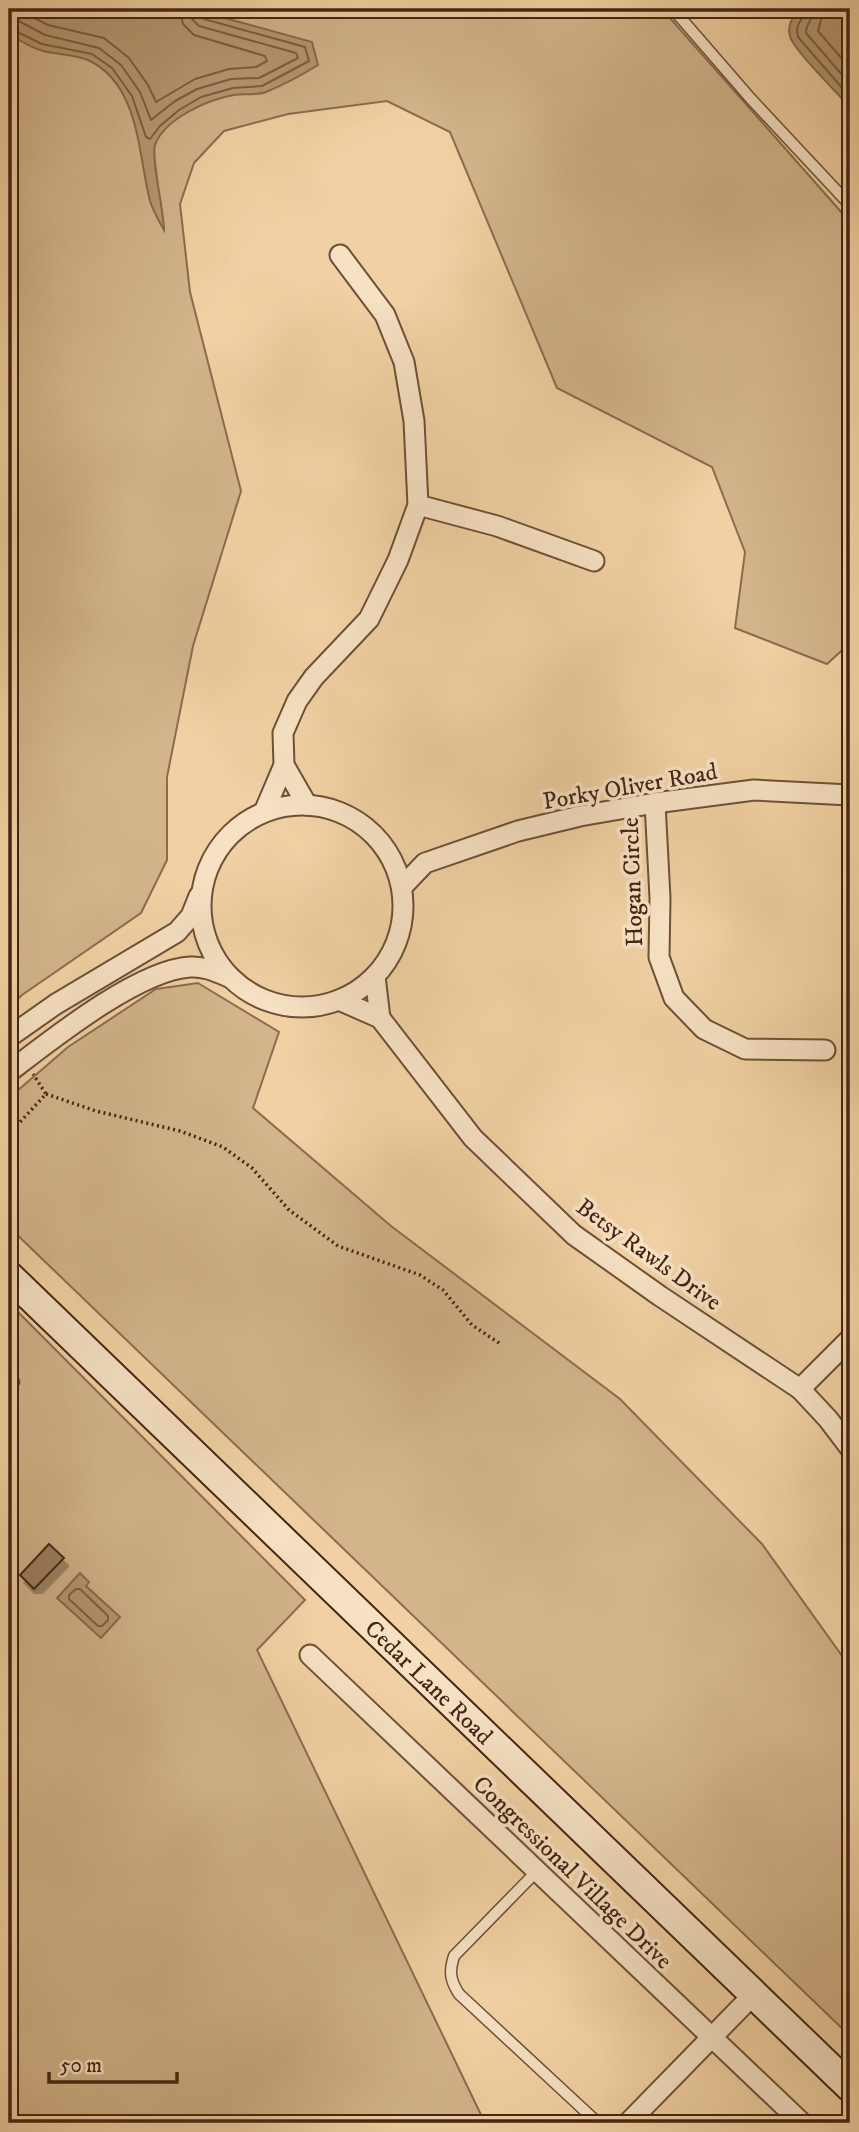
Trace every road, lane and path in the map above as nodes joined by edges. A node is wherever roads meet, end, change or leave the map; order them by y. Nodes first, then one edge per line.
1 (673, 9) edge
2 (850, 205) edge
3 (340, 255) dead end
4 (418, 505) junction
5 (594, 561) dead end
6 (284, 765) junction
7 (850, 795) edge
8 (655, 803) junction
9 (307, 805) junction
10 (264, 812) junction
11 (387, 850) junction
12 (425, 863) junction
13 (402, 887) junction
14 (202, 889) junction
15 (375, 976) junction
16 (231, 979) junction
17 (339, 1000) junction
18 (380, 1018) junction
19 (9, 1037) edge
20 (825, 1050) dead end
21 (16, 1066) edge
22 (46, 1094) junction
23 (9, 1134) edge
24 (9, 1276) edge
25 (850, 1339) edge
26 (499, 1343) dead end
27 (800, 1389) junction
28 (850, 1448) edge
29 (310, 1655) dead end
30 (536, 1872) junction
31 (753, 1995) junction
32 (712, 2038) junction
33 (850, 2087) edge
34 (598, 2123) edge
35 (628, 2123) edge
36 (802, 2123) edge

1 - 2 lane
3 - 4 street
4 - 5 street
4 - 6 street
6 - 9 street
6 - 10 street
7 - 8 street, Porky Oliver Road
8 - 12 street, Porky Oliver Road
8 - 20 street, Hogan Circle
9 - 10 street
9 - 11 street
10 - 14 street
11 - 12 street
11 - 13 street
12 - 13 street, Porky Oliver Road
13 - 15 street
14 - 16 street
14 - 19 street
15 - 17 street
15 - 18 street
16 - 17 street
16 - 21 street
17 - 18 street, Betsy Rawls Drive
18 - 27 street, Betsy Rawls Drive
21 - 22 path
22 - 23 path
22 - 26 path
24 - 31 street, Cedar Lane Road
25 - 27 street
27 - 28 street, Betsy Rawls Drive
29 - 30 street, Congressional Village Drive
30 - 32 street, Congressional Village Drive
30 - 34 lane
31 - 32 street
31 - 33 street, Cedar Lane Road
32 - 35 street
32 - 36 street, Congressional Village Drive

